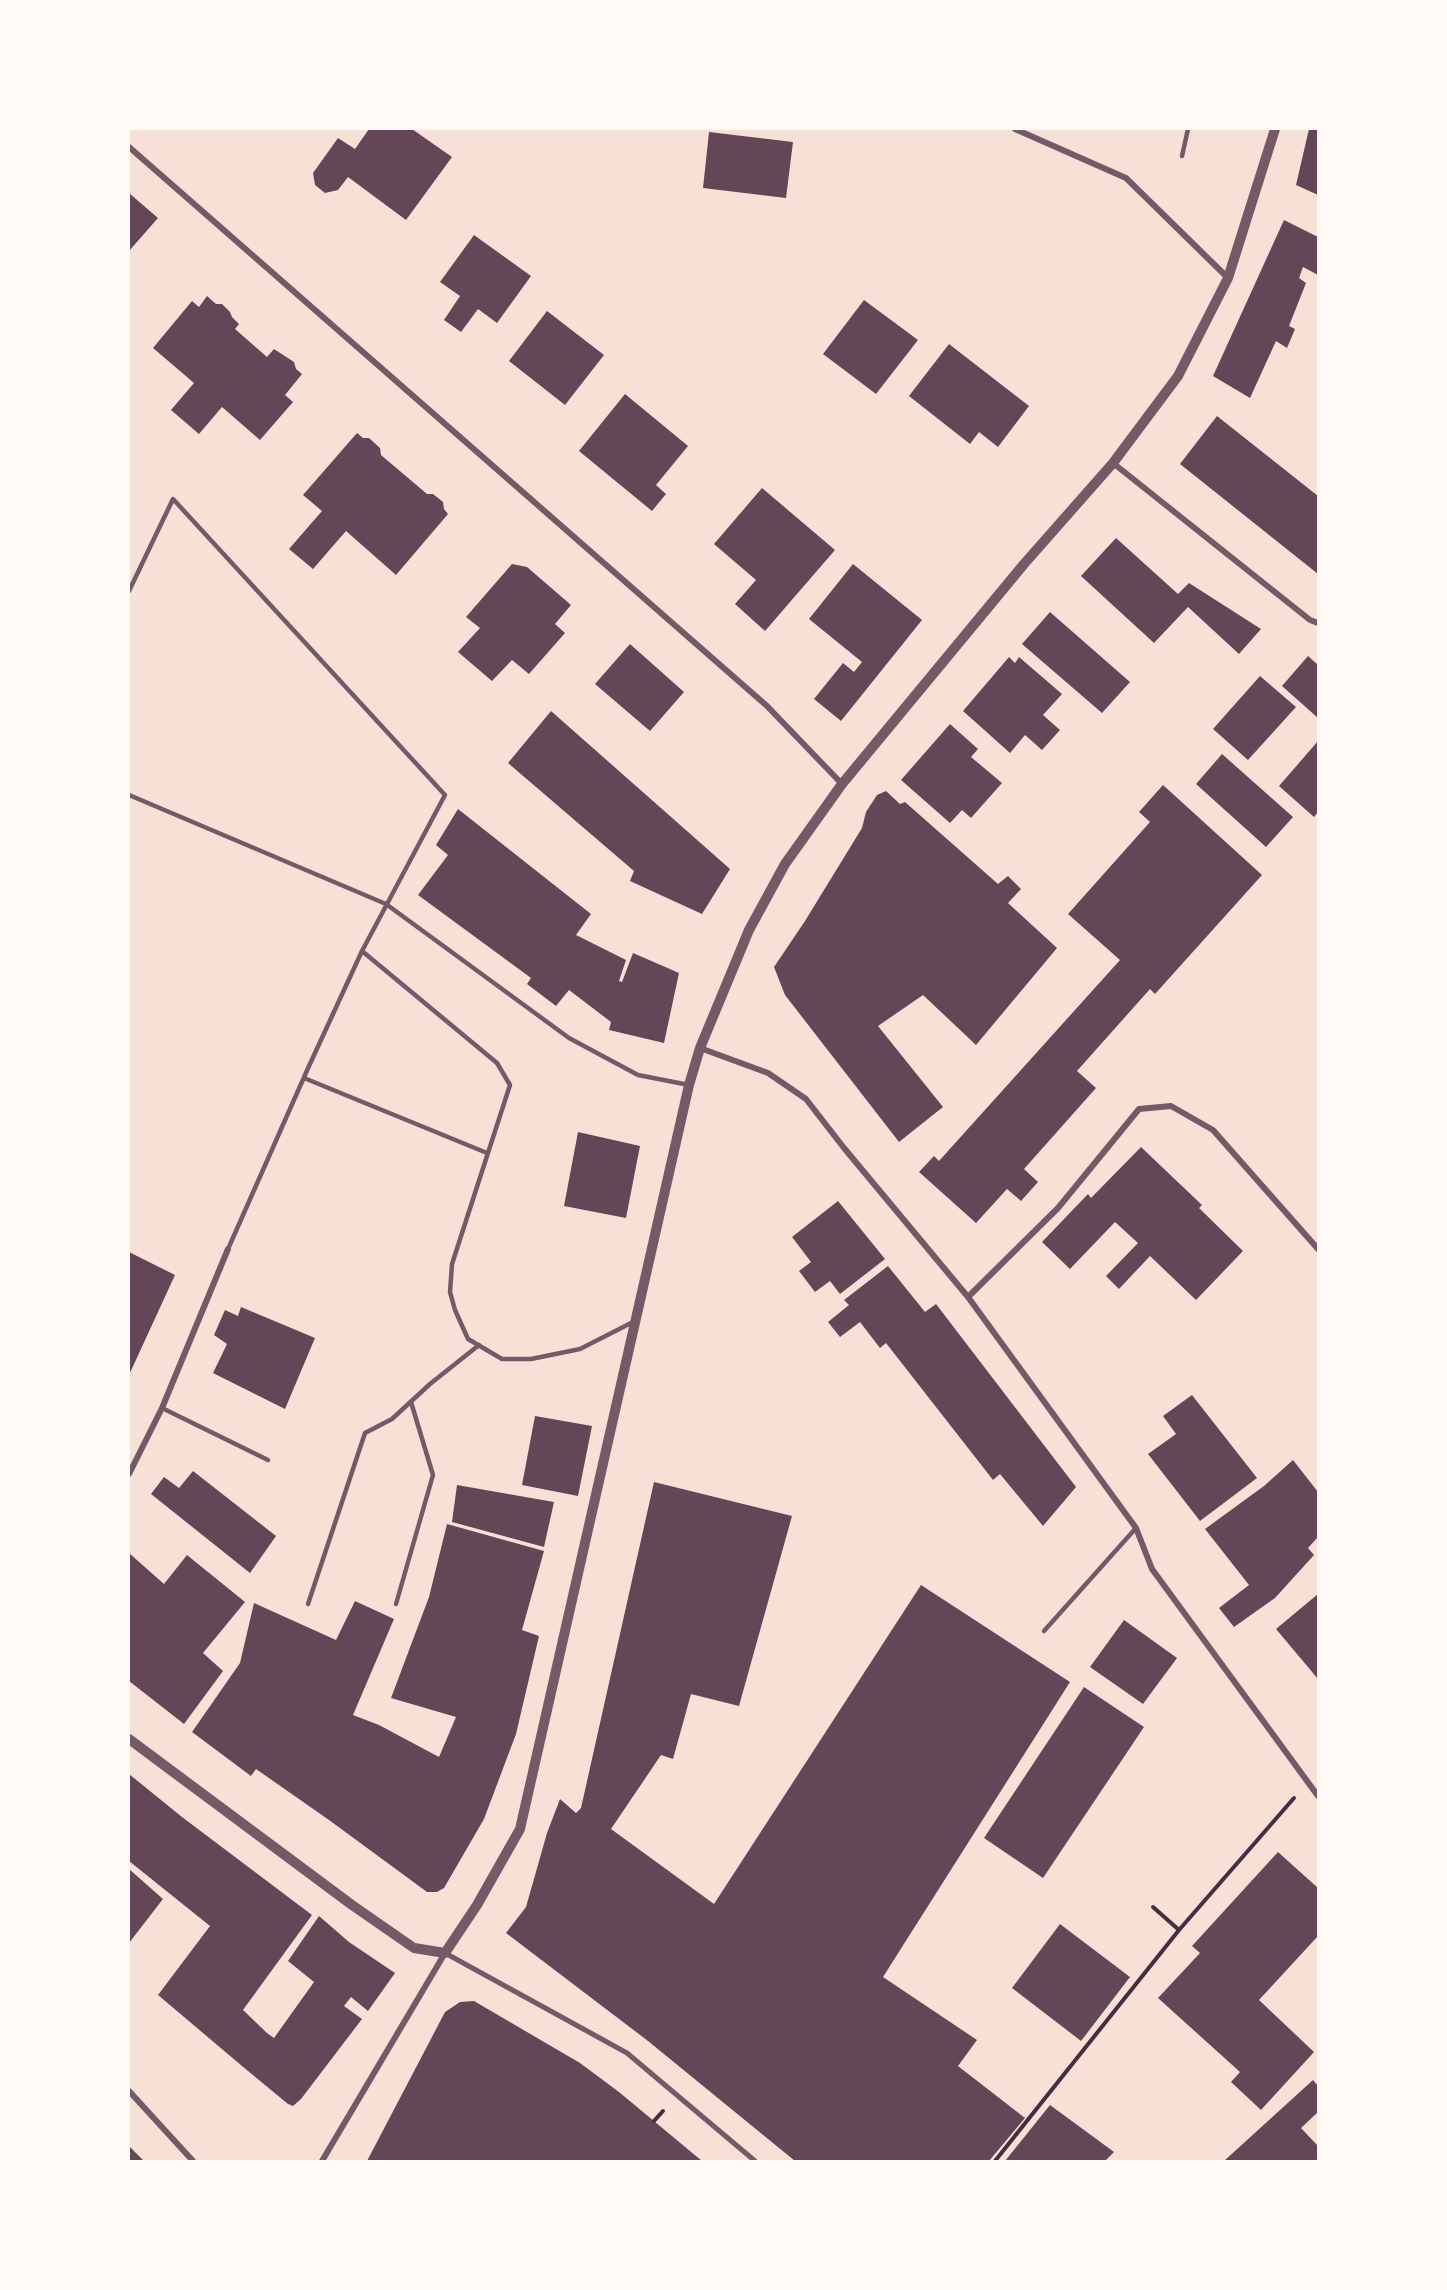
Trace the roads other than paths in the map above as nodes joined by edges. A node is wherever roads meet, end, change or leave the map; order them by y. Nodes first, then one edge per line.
1 (1015, 129) edge
2 (1188, 129) edge
3 (1275, 129) edge
4 (129, 147) edge
5 (1182, 156) dead end
6 (1228, 278) junction
7 (1113, 463) junction
8 (129, 591) edge
9 (1318, 623) edge
10 (842, 784) junction
11 (129, 795) edge
12 (386, 904) junction
13 (362, 951) junction
14 (700, 1047) junction
15 (304, 1078) junction
16 (689, 1085) junction
17 (488, 1154) junction
18 (228, 1249) joint
19 (1318, 1249) edge
20 (968, 1297) junction
21 (636, 1321) junction
22 (479, 1345) junction
23 (411, 1402) junction
24 (162, 1408) junction
25 (268, 1460) dead end
26 (129, 1474) edge
27 (1136, 1528) junction
28 (308, 1604) dead end
29 (396, 1604) dead end
30 (1044, 1631) dead end
31 (129, 1739) edge
32 (1318, 1796) edge
33 (445, 1953) junction
34 (129, 2091) edge
35 (193, 2161) edge
36 (322, 2161) edge
37 (755, 2161) edge

1 - 6 street
2 - 5 lane
3 - 6 street
4 - 10 street
6 - 7 street
7 - 9 street
7 - 10 street
8 - 12 lane
10 - 14 street
11 - 12 lane
12 - 13 lane
12 - 16 lane
13 - 15 lane
13 - 17 lane
14 - 16 street
14 - 20 street
15 - 17 lane
15 - 18 lane
16 - 21 street
17 - 22 lane
18 - 24 street
19 - 20 street
20 - 27 street
21 - 22 lane
21 - 33 street
22 - 23 lane
23 - 28 lane
23 - 29 lane
24 - 25 lane
24 - 26 street
27 - 30 lane
27 - 32 street
31 - 33 street
33 - 36 street
33 - 37 street
34 - 35 street

